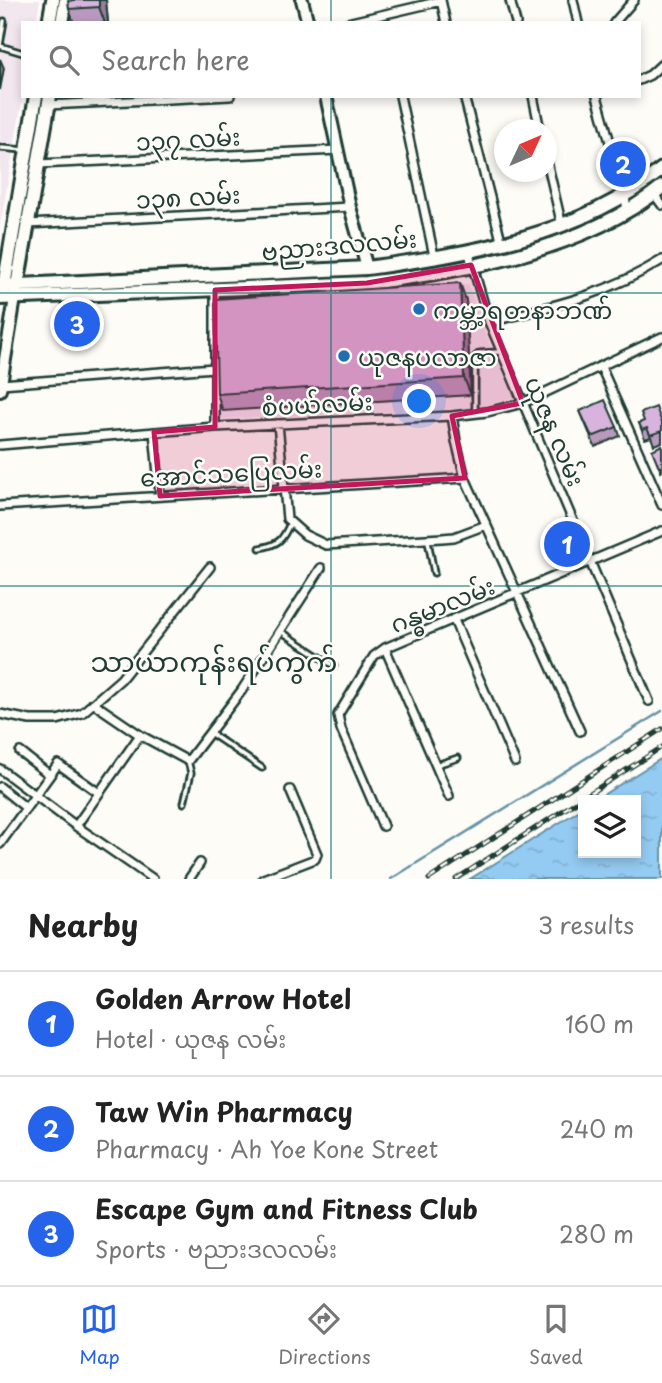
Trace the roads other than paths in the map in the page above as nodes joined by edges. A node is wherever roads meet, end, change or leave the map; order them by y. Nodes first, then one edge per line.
1 (53, 0) edge
2 (66, 0) edge
3 (302, 0) edge
4 (510, 0) edge
5 (573, 0) edge
6 (634, 0) edge
7 (441, 1) edge
8 (4, 21) dead end
9 (49, 21) edge
10 (62, 21) edge
11 (307, 21) edge
12 (356, 21) edge
13 (446, 21) edge
14 (515, 21) edge
15 (578, 21) edge
16 (616, 21) edge
17 (0, 45) edge
18 (21, 52) edge
19 (662, 64) edge
20 (641, 79) edge
21 (36, 98) edge
22 (158, 98) edge
23 (326, 98) edge
24 (400, 98) edge
25 (465, 98) edge
26 (533, 98) edge
27 (598, 98) edge
28 (49, 101) edge
29 (538, 119) edge
30 (1, 148) edge
31 (27, 150) junction
32 (339, 150) junction
33 (38, 164) junction
34 (662, 169) edge
35 (552, 182) edge
36 (658, 190) edge
37 (625, 196) junction
38 (662, 205) edge
39 (350, 207) junction
40 (627, 211) junction
41 (28, 224) junction
42 (562, 226) junction
43 (502, 244) junction
44 (467, 250) junction
45 (434, 256) junction
46 (662, 260) edge
47 (471, 265) junction
48 (367, 268) junction
49 (214, 275) junction
50 (215, 289) junction
51 (5, 294) edge
52 (489, 322) junction
53 (662, 337) edge
54 (501, 352) junction
55 (601, 367) junction
56 (214, 368) junction
57 (1, 387) edge
58 (523, 403) junction
59 (475, 414) junction
60 (452, 416) junction
61 (278, 424) junction
62 (215, 428) junction
63 (154, 432) junction
64 (0, 445) edge
65 (465, 478) junction
66 (284, 489) junction
67 (160, 496) junction
68 (662, 505) edge
69 (0, 506) edge
70 (288, 521) junction
71 (486, 525) junction
72 (662, 531) edge
73 (428, 540) junction
74 (260, 548) dead end
75 (590, 561) junction
76 (210, 567) dead end
77 (321, 568) dead end
78 (434, 573) dead end
79 (518, 593) junction
80 (454, 620) junction
81 (280, 631) junction
82 (385, 648) junction
83 (334, 666) dead end
84 (649, 701) dead end
85 (93, 703) junction
86 (0, 714) edge
87 (580, 731) dead end
88 (209, 733) junction
89 (140, 735) junction
90 (20, 752) dead end
91 (457, 758) dead end
92 (188, 761) junction
93 (515, 762) dead end
94 (436, 765) junction
95 (262, 768) dead end
96 (0, 769) edge
97 (50, 775) junction
98 (0, 787) edge
99 (290, 790) dead end
100 (99, 793) junction
101 (35, 795) junction
102 (449, 796) dead end
103 (184, 803) dead end
104 (26, 808) junction
105 (76, 826) junction
106 (383, 826) dead end
107 (0, 844) edge
108 (200, 863) dead end
109 (153, 879) edge
110 (189, 879) edge
111 (263, 879) edge

1 - 9 main road
2 - 10 main road
3 - 11 street
4 - 14 street
5 - 15 street
6 - 16 street
7 - 12 street
7 - 13 street
8 - 17 lane
17 - 18 lane
19 - 20 street
21 - 31 main road
22 - 28 street
23 - 32 street
24 - 45 street
25 - 43 street
26 - 29 street
27 - 37 street
28 - 33 main road
30 - 31 lane
31 - 51 main road
32 - 33 street, ၁၃၇ လမ်း
32 - 39 street
33 - 41 main road
34 - 37 main road, ဗညားဒလလမ်း
35 - 42 street
36 - 38 street
36 - 40 main road, ဗညားဒလလမ်း
37 - 40 street
37 - 42 main road, ဗညားဒလလမ်း
39 - 41 street, ၁၃၈ လမ်း
39 - 48 street
40 - 47 main road, ဗညားဒလလမ်း
41 - 51 main road
42 - 43 main road, ဗညားဒလလမ်း
43 - 44 main road, ဗညားဒလလမ်း
44 - 45 main road, ဗညားဒလလမ်း
44 - 47 street, ယုဇန လမ်း
45 - 48 main road, ဗညားဒလလမ်း
46 - 52 street
47 - 50 main road, ဗညားဒလလမ်း
47 - 52 street, ယုဇန လမ်း
48 - 49 main road, ဗညားဒလလမ်း
49 - 50 street
49 - 51 main road, ဗညားဒလလမ်း
50 - 51 main road, ဗညားဒလလမ်း
50 - 56 street
51 - 57 street
52 - 54 street, ယုဇန လမ်း
53 - 55 street, စံပယ်လမ်း
54 - 58 street, ယုဇန လမ်း
54 - 59 lane
55 - 58 street, စံပယ်လမ်း
55 - 68 street
56 - 57 street
56 - 62 street
58 - 59 street, စံပယ်လမ်း
58 - 75 street, ယုဇန လမ်း
59 - 60 street, စံပယ်လမ်း
60 - 61 street, စံပယ်လမ်း
60 - 65 street
61 - 62 street, စံပယ်လမ်း
61 - 66 street
62 - 63 street, စံပယ်လမ်း
63 - 64 street, စံပယ်လမ်း
63 - 67 street
65 - 66 street, အောင်သပြေလမ်း
65 - 71 street
66 - 67 street, အောင်သပြေလမ်း
66 - 70 street
67 - 69 street, အောင်သပြေလမ်း
70 - 73 street
70 - 74 lane
71 - 73 street
71 - 79 street
72 - 75 street, ဂန္ဓမာလမ်း
73 - 78 lane
75 - 79 street, ဂန္ဓမာလမ်း
75 - 84 street, ယုဇန လမ်း
76 - 85 street
77 - 81 street
79 - 80 street, ဂန္ဓမာလမ်း
79 - 87 street
80 - 82 street, ဂန္ဓမာလမ်း
80 - 93 street
81 - 83 lane
81 - 88 street
82 - 94 street
82 - 106 street, ဂန္ဓမာလမ်း
85 - 86 street
85 - 89 street
88 - 92 street
88 - 95 lane
89 - 92 street
89 - 100 street
90 - 97 street
91 - 94 lane
92 - 103 lane
94 - 102 street
96 - 101 street
97 - 100 street
97 - 101 street
98 - 104 street
99 - 111 street
100 - 105 street
101 - 104 street
101 - 105 street
104 - 107 street
105 - 109 street
108 - 110 street

